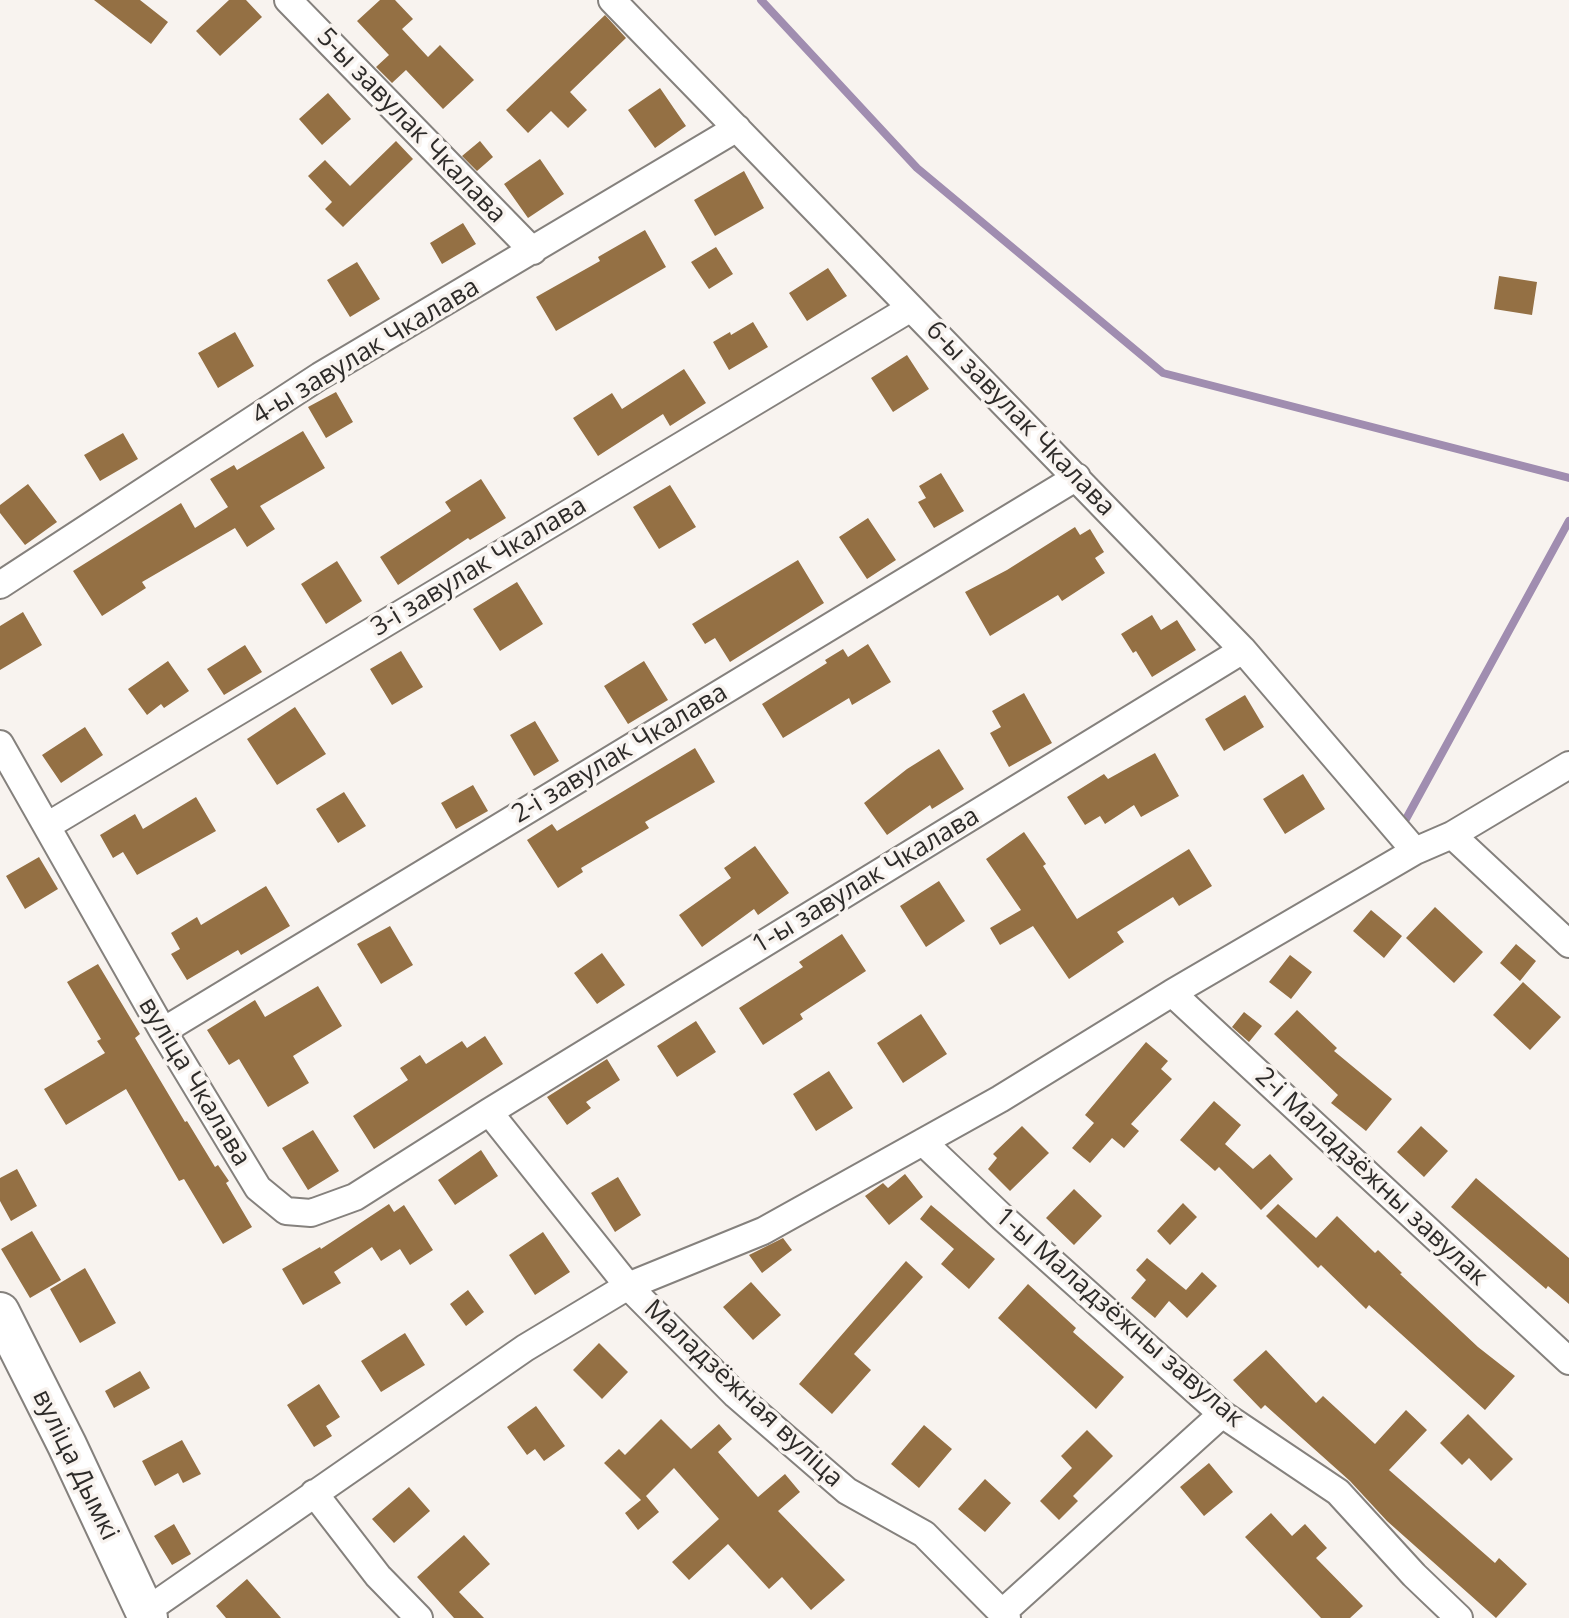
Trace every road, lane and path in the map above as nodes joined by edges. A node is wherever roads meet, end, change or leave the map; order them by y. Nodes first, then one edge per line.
1 (288, 0) edge
2 (612, 0) edge
3 (737, 128) junction
4 (533, 251) junction
5 (911, 308) junction
6 (1077, 477) junction
7 (0, 585) edge
8 (1243, 650) junction
9 (0, 744) edge
10 (1569, 765) edge
11 (47, 826) junction
12 (1452, 835) junction
13 (1415, 851) junction
14 (1569, 944) edge
15 (1172, 993) junction
16 (163, 1031) junction
17 (489, 1112) junction
18 (923, 1142) junction
19 (628, 1286) junction
20 (0, 1312) edge
21 (1569, 1361) edge
22 (1222, 1414) junction
23 (314, 1493) junction
24 (147, 1615) edge
25 (1005, 1615) edge
26 (419, 1618) edge
27 (1459, 1618) edge

1 - 4 street, 5-ы завулак Чкалава
2 - 3 street, 6-ы завулак Чкалава
3 - 4 street, 4-ы завулак Чкалава
3 - 5 street, 6-ы завулак Чкалава
4 - 7 street, 4-ы завулак Чкалава
5 - 6 street, 6-ы завулак Чкалава
5 - 11 street, 3-і завулак Чкалава
6 - 8 street, 6-ы завулак Чкалава
6 - 16 street, 2-і завулак Чкалава
8 - 13 street, 6-ы завулак Чкалава
8 - 17 street, 1-ы завулак Чкалава
9 - 11 street, вуліца Чкалава
10 - 12 street
11 - 16 street, вуліца Чкалава
12 - 13 street
12 - 14 street
13 - 15 street
15 - 18 street
15 - 21 street, 2-і Маладзёжны завулак
16 - 17 street, вуліца Чкалава
17 - 19 street, Маладзёжная вуліца
18 - 19 street
18 - 22 street, 1-ы Маладзёжны завулак
19 - 23 street
19 - 25 street, Маладзёжная вуліца
20 - 24 street, вуліца Дымкі
22 - 25 street
22 - 27 street, 1-ы Маладзёжны завулак
23 - 24 street
23 - 26 street

